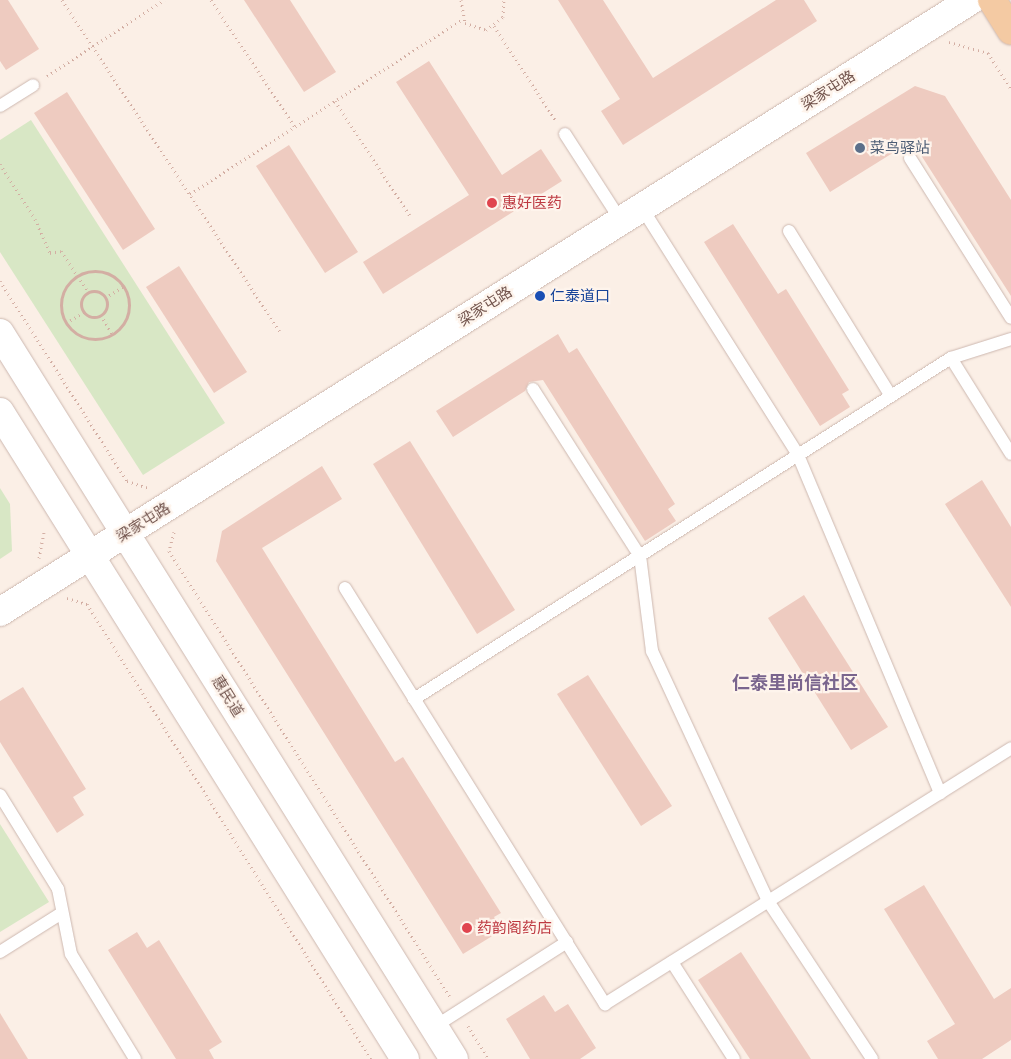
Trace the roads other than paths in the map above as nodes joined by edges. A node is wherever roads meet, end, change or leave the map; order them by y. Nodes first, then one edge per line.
1 (971, 0) edge
2 (992, 0) edge
3 (1011, 30) edge
4 (33, 84) road end
5 (0, 106) edge
6 (564, 134) road end
7 (910, 158) dead end
8 (631, 214) junction
9 (789, 231) dead end
10 (1011, 318) edge
11 (0, 333) edge
12 (1011, 339) edge
13 (951, 358) junction
14 (533, 389) dead end
15 (891, 396) junction
16 (0, 412) edge
17 (1011, 454) edge
18 (798, 455) junction
19 (127, 533) junction
20 (91, 555) junction
21 (640, 556) junction
22 (346, 588) dead end
23 (0, 612) edge
24 (414, 698) junction
25 (1011, 748) edge
26 (940, 793) junction
27 (0, 795) edge
28 (768, 901) junction
29 (60, 914) junction
30 (567, 942) junction
31 (0, 952) edge
32 (672, 962) junction
33 (434, 1027) junction
34 (136, 1059) edge
35 (404, 1059) edge
36 (454, 1059) edge
37 (734, 1059) edge
38 (872, 1059) edge

1 - 8 main road, 梁家屯路
2 - 3 main road
4 - 5 lane
6 - 8 lane
7 - 10 lane
8 - 18 lane
8 - 19 main road, 梁家屯路
9 - 15 lane
11 - 19 main road, 惠民道
12 - 13 lane
13 - 15 lane
13 - 17 lane
14 - 21 lane
15 - 18 lane
16 - 20 main road
18 - 21 lane
18 - 26 lane
19 - 20 main road, 梁家屯路
19 - 33 main road, 惠民道
20 - 23 main road, 梁家屯路
20 - 35 main road
21 - 24 lane
21 - 28 lane
22 - 24 lane
24 - 30 lane
25 - 26 lane
26 - 28 lane
27 - 29 lane
28 - 32 lane
28 - 38 lane
29 - 31 lane
29 - 34 lane
30 - 32 lane
30 - 33 lane
32 - 37 lane
33 - 36 main road, 惠民道

